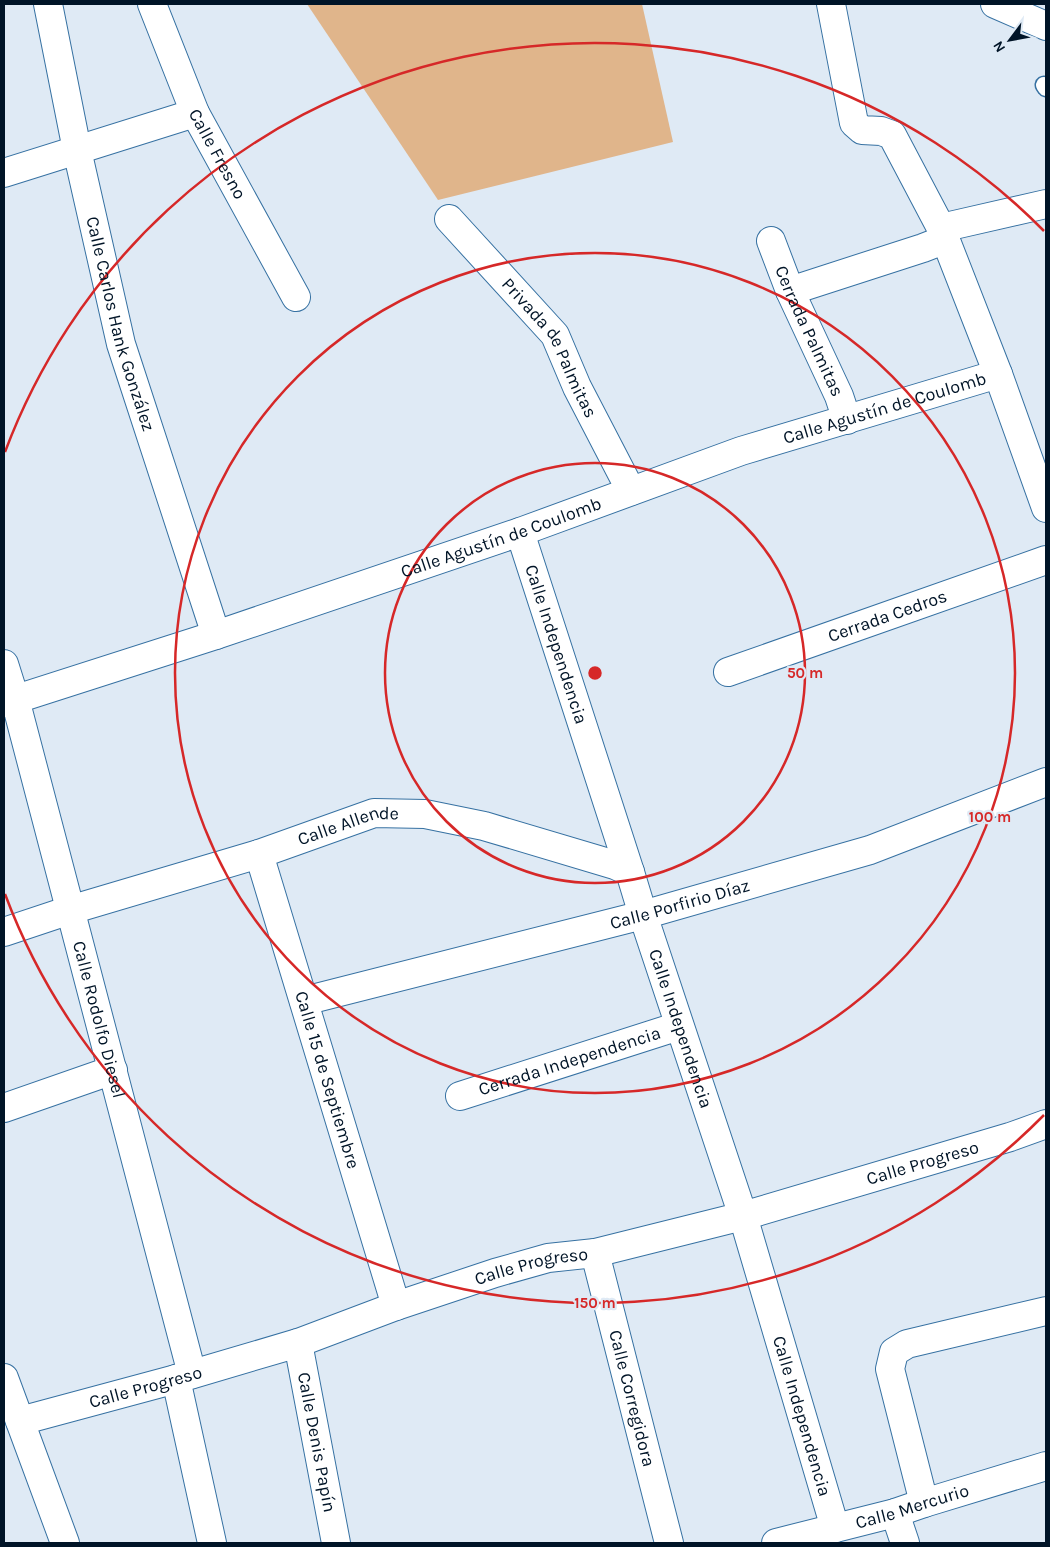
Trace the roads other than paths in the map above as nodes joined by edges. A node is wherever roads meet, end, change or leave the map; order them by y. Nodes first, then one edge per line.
1 (48, 4) edge
2 (152, 4) edge
3 (832, 4) edge
4 (995, 4) edge
5 (1046, 26) edge
6 (195, 113) junction
7 (77, 150) junction
8 (4, 173) edge
9 (1046, 204) edge
10 (449, 219) dead end
11 (943, 234) junction
12 (770, 241) dead end
13 (790, 291) junction
14 (296, 296) dead end
15 (998, 374) junction
16 (847, 420) junction
17 (631, 491) junction
18 (1046, 508) edge
19 (520, 532) junction
20 (1046, 560) edge
21 (216, 635) junction
22 (4, 664) edge
23 (728, 672) dead end
24 (9, 701) edge
25 (1046, 782) edge
26 (260, 854) junction
27 (630, 872) junction
28 (70, 910) junction
29 (643, 915) junction
30 (4, 932) edge
31 (304, 1001) junction
32 (680, 1026) junction
33 (113, 1070) junction
34 (460, 1096) dead end
35 (4, 1108) edge
36 (1046, 1124) edge
37 (743, 1216) junction
38 (595, 1253) junction
39 (396, 1306) junction
40 (1046, 1311) edge
41 (298, 1343) junction
42 (184, 1377) junction
43 (4, 1378) edge
44 (20, 1421) junction
45 (1046, 1466) edge
46 (924, 1503) junction
47 (895, 1513) junction
48 (835, 1528) junction
49 (65, 1543) edge
50 (212, 1543) edge
51 (336, 1543) edge
52 (669, 1543) edge
53 (776, 1543) edge
54 (905, 1543) edge

1 - 7 street, Calle Carlos Hank González
2 - 6 street, Calle Fresno
3 - 11 street
4 - 5 street
6 - 7 street
6 - 14 street, Calle Fresno
7 - 8 street
7 - 21 street, Calle Carlos Hank González
9 - 11 street
10 - 17 street, Privada de Palmitas
11 - 13 street
11 - 15 street
12 - 13 street, Cerrada Palmitas
13 - 16 street, Cerrada Palmitas
15 - 16 street, Calle Agustín de Coulomb
15 - 18 street
16 - 17 street, Calle Agustín de Coulomb
17 - 19 street, Calle Agustín de Coulomb
19 - 21 street, Calle Agustín de Coulomb
19 - 27 street, Calle Independencia
20 - 23 street, Cerrada Cedros
21 - 24 street, Calle Agustín de Coulomb
22 - 24 street, Calle Rodolfo Diesel
24 - 28 street, Calle Rodolfo Diesel
25 - 29 street, Calle Porfirio Díaz
26 - 27 street, Calle Allende
26 - 28 street, Calle Allende
26 - 31 street, Calle 15 de Septiembre
27 - 29 street, Calle Independencia
28 - 30 street, Calle Allende
28 - 33 street, Calle Rodolfo Diesel
29 - 31 street, Calle Porfirio Díaz
29 - 32 street, Calle Independencia
31 - 39 street, Calle 15 de Septiembre
32 - 34 street, Cerrada Independencia
32 - 37 street, Calle Independencia
33 - 35 street
33 - 42 street, Calle Rodolfo Diesel
36 - 37 street, Calle Progreso
37 - 38 street, Calle Progreso
37 - 48 street, Calle Independencia
38 - 39 street, Calle Progreso
38 - 52 street, Calle Corregidora
39 - 41 street, Calle Progreso
40 - 46 street
41 - 42 street, Calle Progreso
41 - 51 street, Calle Denis Papín
42 - 44 street, Calle Progreso
42 - 50 street, Calle Rodolfo Diesel
43 - 44 street
44 - 49 street
45 - 46 street, Calle Mercurio
46 - 47 street, Calle Mercurio
47 - 48 street, Calle Mercurio
47 - 54 street
48 - 53 street, Calle Mercurio

